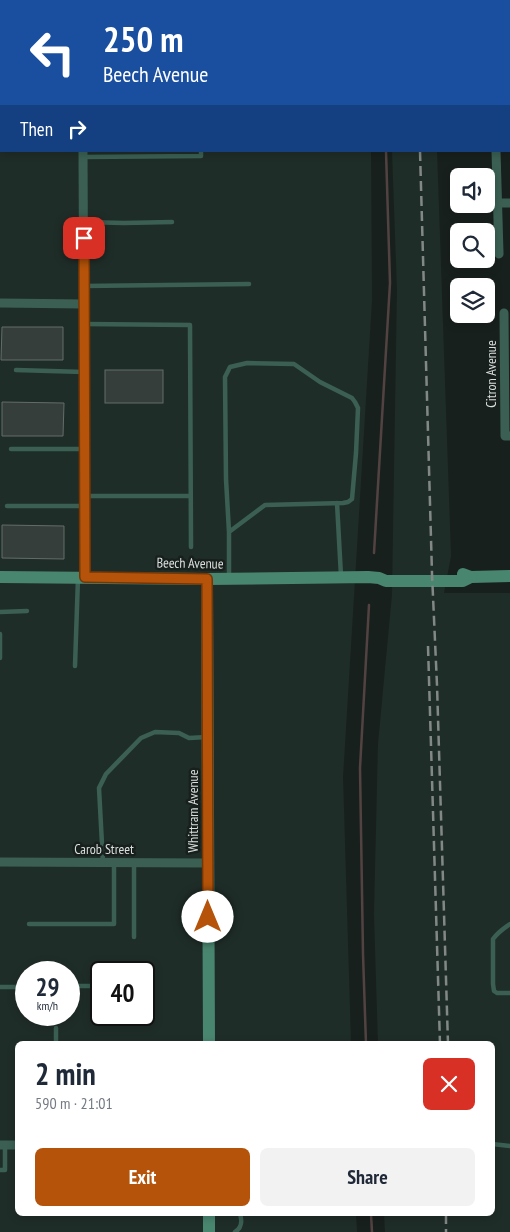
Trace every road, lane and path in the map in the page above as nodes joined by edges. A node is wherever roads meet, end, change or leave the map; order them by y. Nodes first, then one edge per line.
1 (200, 152) edge
2 (496, 152) edge
3 (83, 154) edge
4 (498, 203) junction
5 (510, 203) edge
6 (84, 222) junction
7 (172, 222) dead end
8 (499, 254) dead end
9 (249, 284) dead end
10 (84, 286) junction
11 (0, 303) edge
12 (84, 304) junction
13 (504, 313) dead end
14 (84, 324) junction
15 (507, 360) edge
16 (16, 370) dead end
17 (84, 372) junction
18 (507, 436) edge
19 (11, 449) dead end
20 (84, 449) junction
21 (84, 496) junction
22 (190, 496) junction
23 (337, 503) junction
24 (7, 506) dead end
25 (84, 506) junction
26 (229, 532) junction
27 (190, 547) dead end
28 (510, 576) edge
29 (0, 577) edge
30 (82, 577) junction
31 (229, 578) junction
32 (341, 578) junction
33 (207, 579) junction
34 (27, 611) dead end
35 (0, 612) edge
36 (0, 634) edge
37 (0, 658) edge
38 (75, 666) dead end
39 (208, 737) junction
40 (0, 862) edge
41 (103, 862) junction
42 (114, 863) junction
43 (134, 863) junction
44 (208, 863) junction
45 (30, 924) dead end
46 (510, 924) edge
47 (134, 937) dead end
48 (0, 987) edge
49 (15, 987) edge
50 (510, 993) edge
51 (56, 1028) dead end
52 (56, 1041) edge
53 (209, 1041) edge
54 (495, 1144) edge
55 (2, 1145) edge
56 (15, 1145) edge
57 (510, 1146) edge
58 (0, 1170) edge
59 (209, 1216) edge
60 (240, 1216) edge
61 (209, 1232) edge
62 (235, 1232) edge

1 - 3 lane
2 - 4 street
3 - 6 street
4 - 5 street
4 - 8 street
6 - 7 lane
6 - 10 street
9 - 10 lane
10 - 12 street
11 - 12 street
12 - 14 street
13 - 15 street, Citron Avenue
14 - 17 street
14 - 22 lane
15 - 18 street, Citron Avenue
16 - 17 lane
17 - 20 street
19 - 20 lane
20 - 21 street
21 - 22 lane
21 - 25 street
22 - 27 lane
23 - 26 lane
23 - 26 lane
23 - 32 lane
24 - 25 lane
25 - 30 street
26 - 31 lane
28 - 32 main road, Beech Avenue
29 - 30 main road, Beech Avenue
30 - 33 main road, Beech Avenue
30 - 38 lane
31 - 32 main road, Beech Avenue
31 - 33 main road, Beech Avenue
33 - 39 main road, Whittram Avenue
34 - 35 lane
36 - 37 lane
39 - 41 lane
39 - 44 main road, Whittram Avenue
40 - 41 street, Carob Street
41 - 42 street, Carob Street
42 - 43 street, Carob Street
42 - 45 lane
43 - 44 street, Carob Street
43 - 47 lane
44 - 53 main road, Whittram Avenue
46 - 50 lane
48 - 49 lane
51 - 52 lane
54 - 57 lane
55 - 56 street
55 - 58 lane
59 - 61 main road
60 - 62 lane

